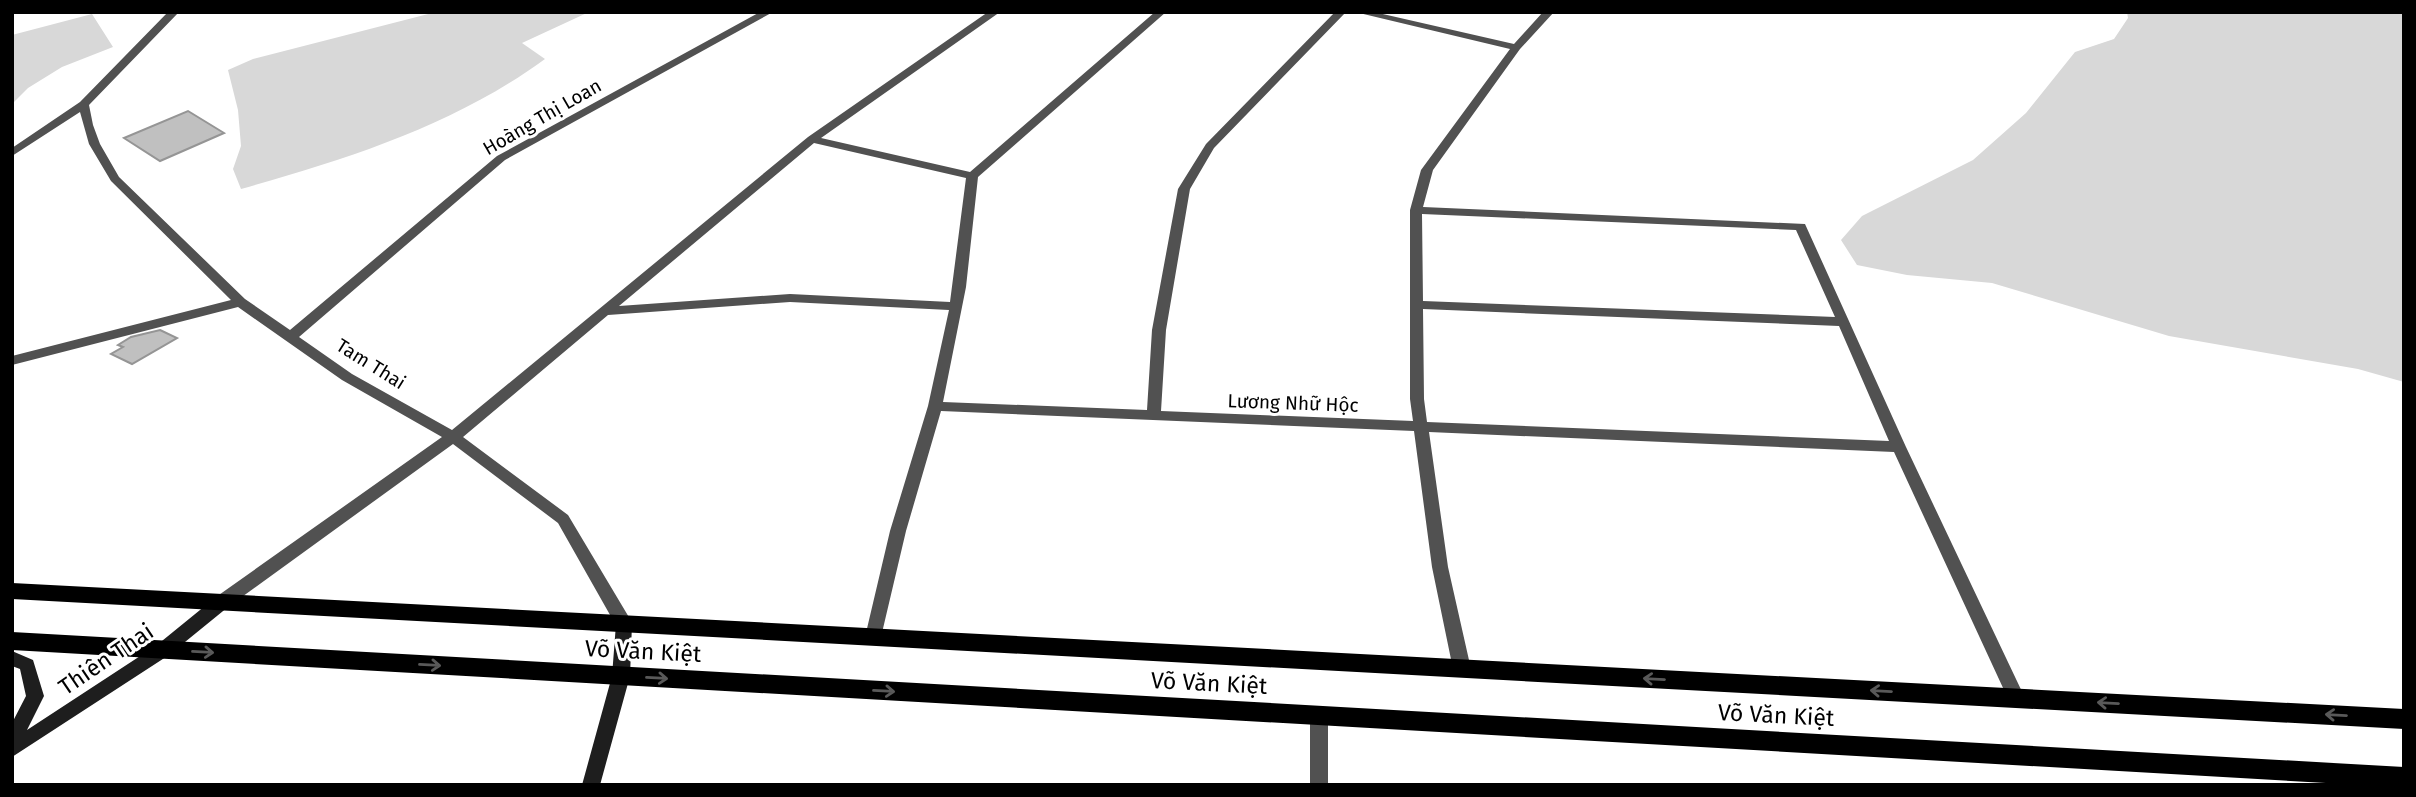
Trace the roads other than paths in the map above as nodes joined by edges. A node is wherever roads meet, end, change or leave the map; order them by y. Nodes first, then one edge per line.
1 (174, 12) edge
2 (768, 12) edge
3 (995, 12) edge
4 (1161, 12) edge
5 (1341, 12) edge
6 (1360, 12) edge
7 (1549, 12) edge
8 (1516, 47) junction
9 (84, 104) junction
10 (813, 139) junction
11 (12, 153) edge
12 (972, 176) junction
13 (1416, 210) junction
14 (240, 302) junction
15 (1417, 304) junction
16 (954, 306) junction
17 (609, 311) junction
18 (1843, 322) junction
19 (290, 337) junction
20 (12, 361) edge
21 (935, 406) junction
22 (1154, 417) junction
23 (1421, 427) junction
24 (453, 437) junction
25 (1899, 447) junction
26 (12, 591) edge
27 (222, 603) junction
28 (624, 624) junction
29 (873, 637) junction
30 (12, 641) edge
31 (163, 650) junction
32 (12, 658) edge
33 (1462, 669) junction
34 (621, 676) junction
35 (2016, 698) junction
36 (1319, 716) junction
37 (2404, 719) edge
38 (12, 741) edge
39 (12, 749) edge
40 (2404, 778) edge
41 (591, 785) edge
42 (1319, 785) edge

1 - 9 street
2 - 19 street, Hoàng Thị Loan
3 - 10 street
4 - 12 street
5 - 22 street
6 - 8 street
7 - 8 street
8 - 13 street
9 - 11 street
9 - 14 street, Tam Thai
10 - 12 street
10 - 17 street
12 - 16 street
13 - 15 street
13 - 18 street
14 - 19 street, Tam Thai
14 - 20 street
15 - 18 street
15 - 23 street
16 - 17 street
16 - 21 street
17 - 24 street
18 - 25 street
19 - 24 street, Tam Thai
21 - 22 street, Lương Nhữ Hộc
21 - 29 street
22 - 23 street, Lương Nhữ Hộc
23 - 25 street, Lương Nhữ Hộc
23 - 33 street
24 - 27 street
24 - 28 street, Tam Thai
25 - 35 street
26 - 27 main road, Võ Văn Kiệt
27 - 28 main road, Võ Văn Kiệt
27 - 31 street, Thiên Thai
28 - 29 main road, Võ Văn Kiệt
28 - 34 street
29 - 33 main road, Võ Văn Kiệt
30 - 31 main road, Võ Văn Kiệt
31 -> 34 main road, Võ Văn Kiệt
31 - 39 street, Thiên Thai
32 - 38 street
35 -> 33 main road, Võ Văn Kiệt
34 -> 36 main road, Võ Văn Kiệt
34 - 41 street
37 -> 35 main road, Võ Văn Kiệt
36 - 40 main road, Võ Văn Kiệt
36 - 42 street

